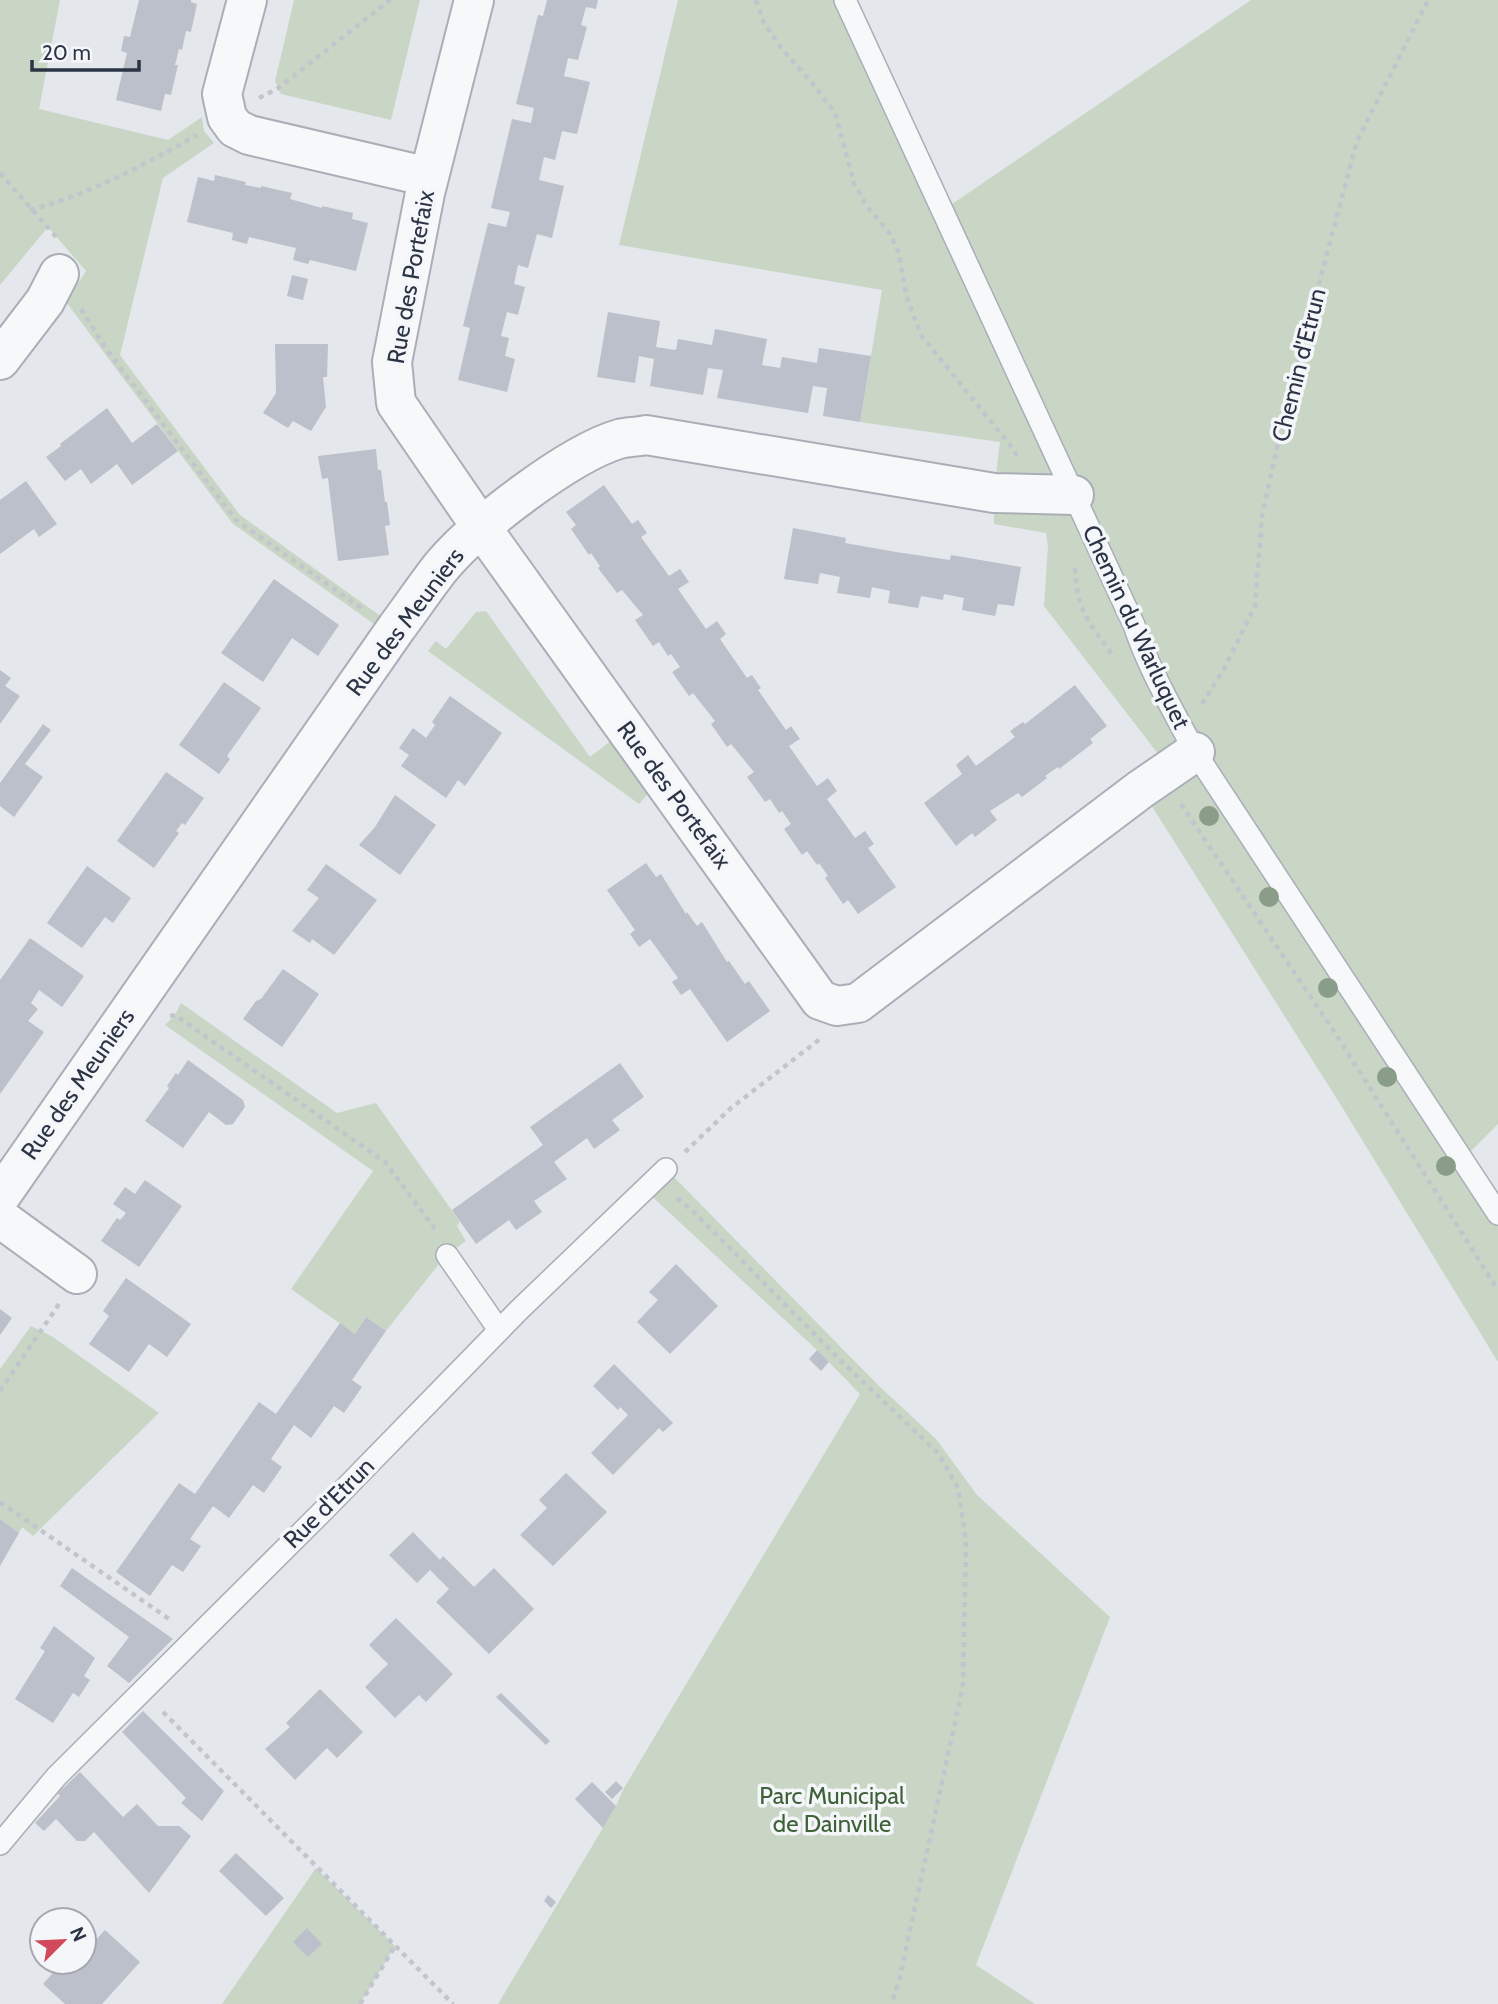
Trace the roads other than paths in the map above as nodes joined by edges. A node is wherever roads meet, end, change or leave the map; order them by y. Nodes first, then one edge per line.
1 (247, 0) edge
2 (474, 0) edge
3 (845, 0) edge
4 (429, 177) junction
5 (65, 272) road end
6 (0, 360) edge
7 (1074, 495) junction
8 (481, 527) junction
9 (1183, 751) junction
10 (660, 1175) road end
11 (0, 1197) edge
12 (1498, 1214) edge
13 (0, 1218) edge
14 (446, 1255) road end
15 (77, 1273) road end
16 (499, 1330) junction
17 (0, 1844) edge

1 - 4 street, Rue des Portefaix
2 - 4 street, Rue des Portefaix
3 - 7 lane, Chemin du Warluquet
4 - 8 street, Rue des Portefaix
5 - 6 street
7 - 8 street, Rue des Meuniers
7 - 9 lane, Chemin du Warluquet
8 - 9 street, Rue des Portefaix
8 - 11 street, Rue des Meuniers
9 - 12 lane, Chemin du Warluquet
10 - 16 lane, Rue d'Etrun
13 - 15 street
14 - 16 lane
16 - 17 lane, Rue d'Etrun

